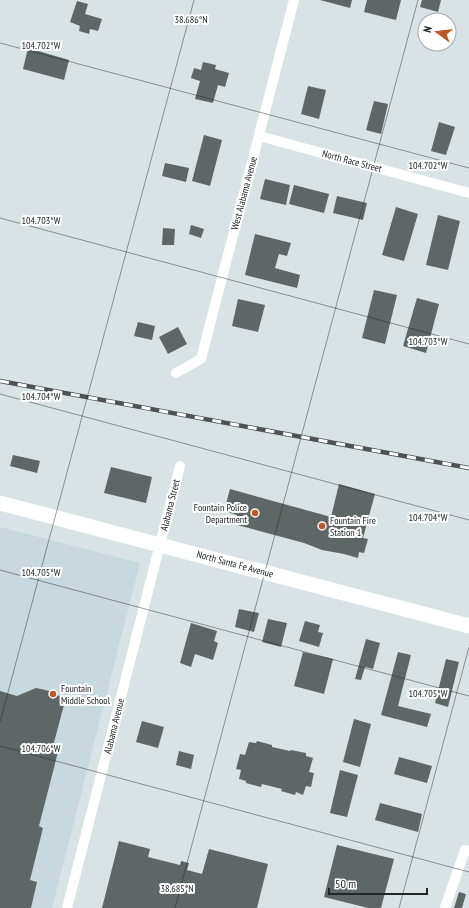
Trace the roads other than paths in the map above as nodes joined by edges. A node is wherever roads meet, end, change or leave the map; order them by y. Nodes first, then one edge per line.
1 (283, 0) edge
2 (294, 1) edge
3 (259, 136) junction
4 (469, 193) edge
5 (176, 373) dead end
6 (180, 466) dead end
7 (0, 503) edge
8 (161, 545) junction
9 (469, 626) edge
10 (467, 850) edge
11 (67, 908) edge
12 (445, 908) edge

1 - 2 street
2 - 3 street, West Alabama Avenue
3 - 4 street, North Race Street
3 - 5 street, West Alabama Avenue
6 - 8 street, Alabama Street
7 - 8 main road, North Santa Fe Avenue
8 - 9 main road, North Santa Fe Avenue
8 - 11 street, Alabama Avenue
10 - 12 street

